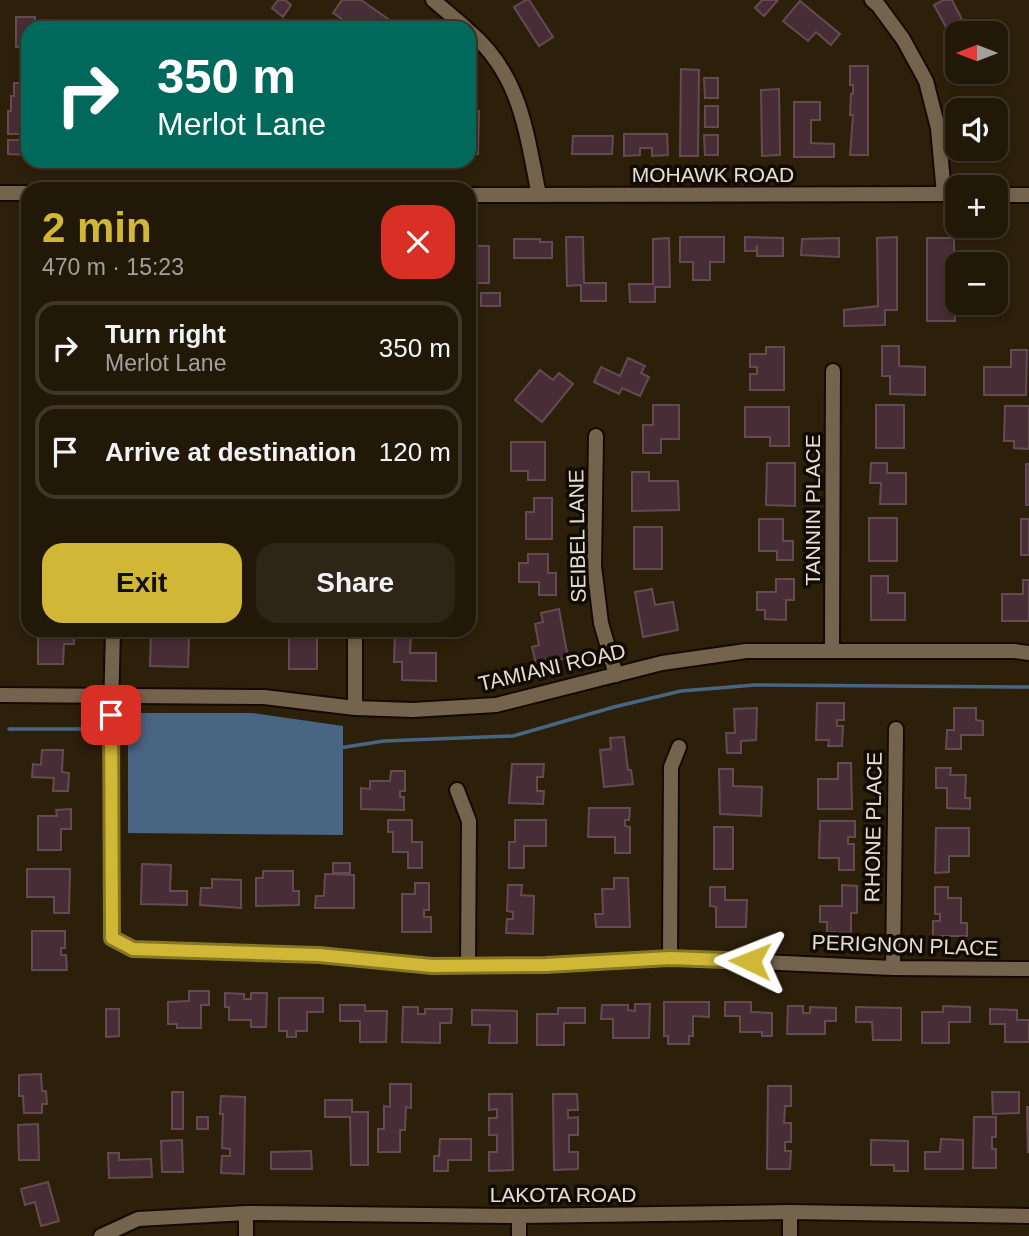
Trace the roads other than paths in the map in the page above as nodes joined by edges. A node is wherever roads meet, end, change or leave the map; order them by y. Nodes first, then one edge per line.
1 (433, 0) edge
2 (872, 0) edge
3 (458, 21) edge
4 (476, 37) edge
5 (947, 175) edge
6 (0, 193) edge
7 (21, 193) edge
8 (945, 194) edge
9 (476, 195) edge
10 (539, 195) junction
11 (1008, 195) edge
12 (1029, 195) edge
13 (833, 371) dead end
14 (596, 436) dead end
15 (113, 637) edge
16 (355, 637) edge
17 (832, 650) junction
18 (1029, 653) edge
19 (616, 675) junction
20 (0, 695) edge
21 (111, 696) junction
22 (355, 708) junction
23 (895, 729) dead end
24 (679, 747) dead end
25 (457, 789) dead end
26 (670, 958) junction
27 (468, 966) junction
28 (893, 968) junction
29 (1029, 969) edge
30 (790, 1212) junction
31 (246, 1213) junction
32 (519, 1216) junction
33 (1029, 1216) edge
34 (101, 1236) edge
35 (246, 1236) edge
36 (519, 1236) edge
37 (790, 1236) edge

1 - 3 street
2 - 5 street
4 - 10 street
6 - 7 street
8 - 10 street, MOHAWK ROAD
9 - 10 street, MOHAWK ROAD
11 - 12 street
13 - 17 street, TANNIN PLACE
14 - 19 street, SEIBEL LANE
15 - 21 street
16 - 22 street
17 - 18 street, TAMIANI ROAD
17 - 19 street, TAMIANI ROAD
19 - 22 street, TAMIANI ROAD
20 - 21 street, TAMIANI ROAD
21 - 22 street, TAMIANI ROAD
21 - 27 street, PERIGNON PLACE
23 - 28 street, RHONE PLACE
24 - 26 street
25 - 27 street
26 - 27 street, PERIGNON PLACE
26 - 28 street, PERIGNON PLACE
28 - 29 street, PERIGNON PLACE
30 - 32 street, LAKOTA ROAD
30 - 33 street, LAKOTA ROAD
30 - 37 street
31 - 32 street, LAKOTA ROAD
31 - 34 street, LAKOTA ROAD
31 - 35 street
32 - 36 street

